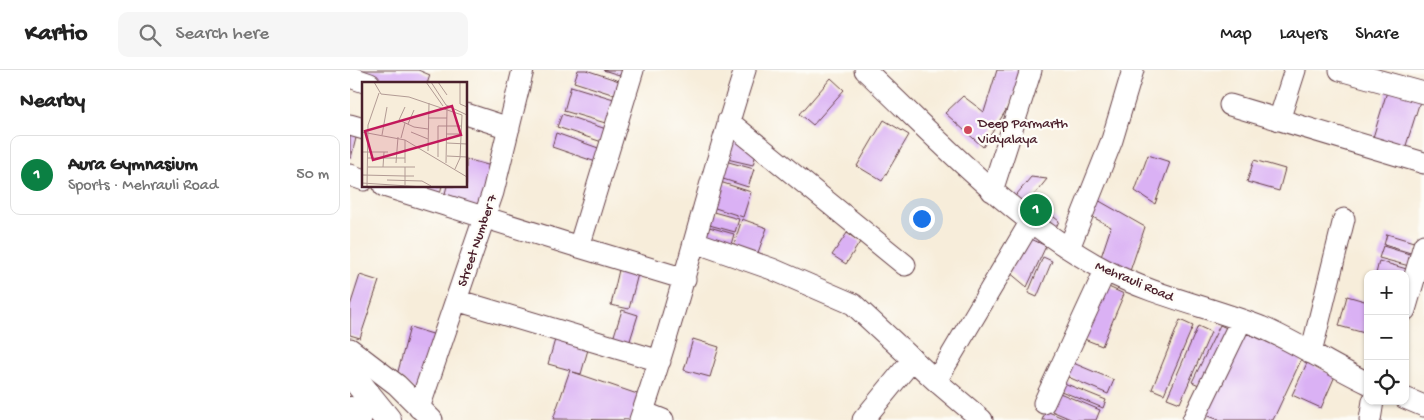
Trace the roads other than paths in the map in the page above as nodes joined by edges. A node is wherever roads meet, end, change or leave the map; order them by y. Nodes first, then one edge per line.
1 (522, 70) edge
2 (633, 70) edge
3 (745, 70) edge
4 (865, 70) edge
5 (1031, 70) edge
6 (1134, 70) edge
7 (1295, 70) edge
8 (1340, 70) edge
9 (350, 78) edge
10 (363, 82) edge
11 (1424, 93) edge
12 (1230, 105) dead end
13 (468, 115) edge
14 (1279, 120) junction
15 (728, 121) junction
16 (509, 128) junction
17 (1424, 163) edge
18 (350, 175) edge
19 (362, 179) edge
20 (390, 188) edge
21 (992, 191) junction
22 (484, 218) junction
23 (1344, 220) dead end
24 (1031, 221) junction
25 (695, 242) junction
26 (1424, 245) edge
27 (579, 248) junction
28 (1069, 248) junction
29 (905, 265) dead end
30 (1105, 271) junction
31 (685, 279) junction
32 (1409, 296) edge
33 (456, 300) junction
34 (1241, 320) junction
35 (350, 349) edge
36 (1311, 353) junction
37 (913, 359) junction
38 (660, 361) junction
39 (350, 373) edge
40 (936, 381) junction
41 (1364, 381) edge
42 (1409, 400) edge
43 (1044, 403) dead end
44 (1372, 405) edge
45 (1424, 406) edge
46 (350, 410) edge
47 (350, 414) edge
48 (426, 414) edge
49 (641, 416) edge
50 (358, 420) edge
51 (388, 420) edge
52 (663, 420) edge
53 (864, 420) edge
54 (982, 420) edge
55 (1193, 420) edge
56 (1370, 420) edge

1 - 16 street, Street Number 7
2 - 27 street
3 - 15 street
4 - 21 street, Mehrauli Road
5 - 21 street
6 - 28 street
7 - 14 street
8 - 11 street
9 - 10 street
12 - 14 street
13 - 16 street
14 - 17 street
15 - 25 street
15 - 29 street
16 - 22 street, Street Number 7
18 - 19 street
20 - 22 street
21 - 24 street, Mehrauli Road
22 - 27 street
22 - 33 street, Street Number 7
23 - 36 street
24 - 28 street, Mehrauli Road
24 - 40 street
25 - 31 street
25 - 37 street
26 - 32 street
27 - 31 street
28 - 30 street, Mehrauli Road
30 - 34 street, Mehrauli Road
30 - 43 street
31 - 38 street
33 - 38 street
33 - 48 street, Street Number 7
34 - 36 street, Mehrauli Road
34 - 55 street
35 - 48 street
36 - 41 street, Mehrauli Road
37 - 40 street
37 - 53 street
38 - 49 street
39 - 51 main road
40 - 54 street
42 - 45 street
44 - 56 street
46 - 50 main road
47 - 50 street
49 - 52 street

